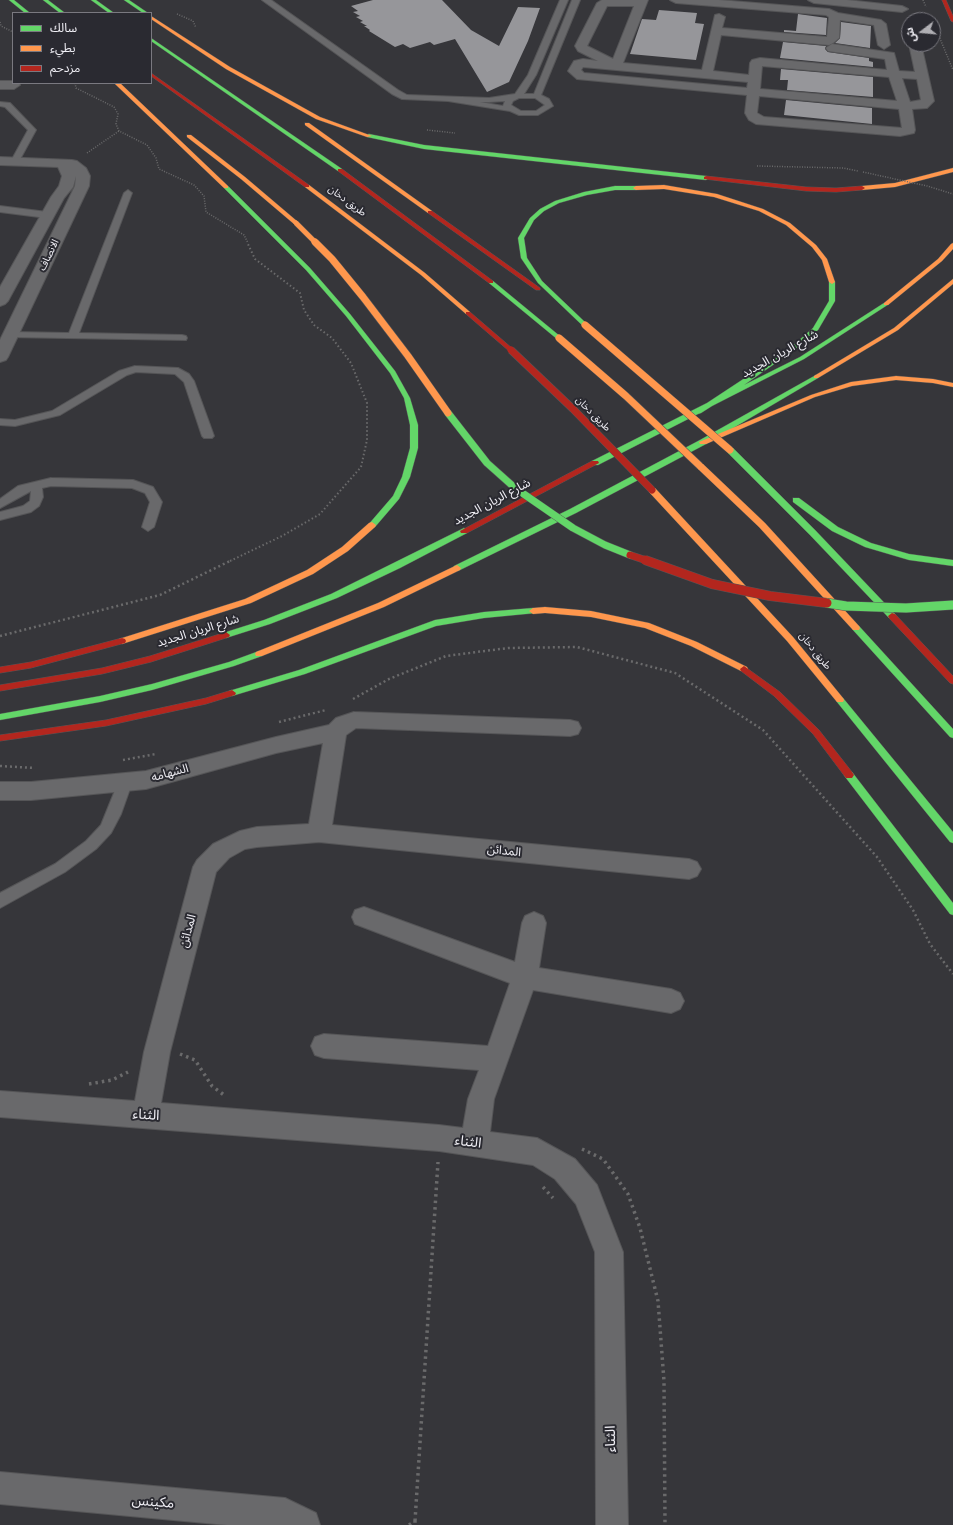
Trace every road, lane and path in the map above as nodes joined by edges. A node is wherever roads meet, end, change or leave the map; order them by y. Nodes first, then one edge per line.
1 (11, 0) edge
2 (45, 0) edge
3 (92, 0) edge
4 (126, 0) edge
5 (266, 0) edge
6 (564, 0) edge
7 (576, 0) edge
8 (676, 0) edge
9 (810, 0) edge
10 (889, 0) edge
11 (944, 0) edge
12 (641, 2) edge
13 (722, 2) edge
14 (865, 2) edge
15 (767, 6) junction
16 (902, 9) junction
17 (27, 12) edge
18 (62, 12) edge
19 (110, 12) edge
20 (144, 12) edge
21 (905, 12) edge
22 (835, 16) junction
23 (152, 18) edge
24 (953, 21) edge
25 (0, 22) edge
26 (716, 31) junction
27 (12, 32) edge
28 (765, 35) junction
29 (152, 40) edge
30 (941, 42) edge
31 (884, 45) dead end
32 (832, 48) junction
33 (917, 52) edge
34 (773, 53) junction
35 (616, 65) junction
36 (228, 68) junction
37 (829, 68) junction
38 (953, 70) edge
39 (707, 73) junction
40 (894, 74) junction
41 (152, 75) edge
42 (922, 76) junction
43 (75, 84) edge
44 (119, 84) edge
45 (119, 84) edge
46 (0, 85) edge
47 (14, 85) dead end
48 (754, 85) junction
49 (537, 96) junction
50 (516, 97) junction
51 (830, 98) junction
52 (448, 99) junction
53 (0, 104) edge
54 (905, 106) junction
55 (509, 109) junction
56 (829, 127) junction
57 (119, 131) junction
58 (0, 161) edge
59 (15, 161) junction
60 (67, 163) junction
61 (753, 166) dead end
62 (953, 170) edge
63 (899, 176) dead end
64 (884, 179) dead end
65 (128, 193) dead end
66 (953, 194) edge
67 (0, 209) edge
68 (47, 215) junction
69 (953, 245) edge
70 (953, 281) edge
71 (0, 301) edge
72 (568, 311) junction
73 (11, 335) junction
74 (73, 336) junction
75 (182, 338) dead end
76 (0, 357) edge
77 (953, 385) edge
78 (699, 412) junction
79 (0, 422) edge
80 (208, 436) dead end
81 (703, 442) junction
82 (734, 453) junction
83 (36, 486) junction
84 (0, 504) edge
85 (0, 516) edge
86 (148, 527) dead end
87 (953, 563) edge
88 (953, 605) edge
89 (0, 636) edge
90 (0, 670) edge
91 (953, 681) edge
92 (0, 688) edge
93 (0, 717) edge
94 (570, 728) dead end
95 (336, 732) junction
96 (953, 735) edge
97 (0, 738) edge
98 (125, 782) junction
99 (0, 791) edge
100 (319, 833) junction
101 (953, 839) edge
102 (689, 869) dead end
103 (0, 902) edge
104 (953, 911) edge
105 (364, 917) dead end
106 (534, 923) dead end
107 (525, 977) junction
108 (671, 1001) dead end
109 (324, 1046) dead end
110 (157, 1052) junction
111 (497, 1059) junction
112 (81, 1084) dead end
113 (231, 1096) dead end
114 (0, 1104) edge
115 (146, 1116) junction
116 (475, 1143) junction
117 (577, 1146) dead end
118 (436, 1155) junction
119 (445, 1165) dead end
120 (541, 1186) dead end
121 (555, 1200) dead end
122 (0, 1488) edge
123 (415, 1523) edge
124 (304, 1525) edge
125 (409, 1525) edge
126 (612, 1525) edge
127 (665, 1525) edge

1 - 17 main road
2 - 18 main road
3 - 19 main road
4 - 20 main road
5 - 52 lane
6 - 50 lane
7 - 49 lane
8 - 13 street
9 - 14 street
10 - 16 street
11 - 24 main road
12 - 35 street
12 - 35 street
13 - 15 street
13 - 26 street
14 - 16 street
15 - 22 street
15 - 28 street
16 - 21 street
22 - 28 street
22 - 31 street
23 - 36 main road
25 - 27 path
26 - 28 street
26 - 39 street
29 - 96 main road, طريق دخان, bridge
30 - 38 path
32 - 34 street
32 - 37 street
32 - 40 street
33 - 42 street
34 - 37 street
34 - 48 street
35 - 39 street
35 - 48 street
36 - 62 main road
36 - 72 main road
37 - 40 street
39 - 48 street
40 - 42 street
40 - 54 street
41 - 101 main road, طريق دخان, bridge
42 - 54 street
43 - 57 path
44 - 88 main road, bridge
45 - 90 main road
46 - 47 street
48 - 51 street
48 - 56 street
49 - 50 lane
49 - 55 lane
50 - 52 lane
50 - 55 lane
51 - 54 street
51 - 56 street
52 - 55 lane
53 - 59 lane
54 - 56 street
57 - 60 path
57 - 89 path
58 - 59 street
59 - 60 street
60 - 68 street, الانصاف
60 - 73 street, الانصاف
61 - 66 path, bridge
63 - 64 path
65 - 74 lane
67 - 68 lane
68 - 71 street, الانصاف
69 - 78 main road, شارع الريان الجديد
70 - 81 main road
72 - 78 main road
72 - 82 main road, bridge
73 - 74 lane
73 - 76 street, الانصاف
74 - 75 lane
77 - 81 main road
78 - 92 main road, شارع الريان الجديد
79 - 80 lane
81 - 93 main road
82 - 87 main road
82 - 91 main road
83 - 84 lane
83 - 85 lane
83 - 86 lane
94 - 95 street
95 - 98 street, الشهامه
95 - 100 street
97 - 104 main road
98 - 99 street, الشهامه
98 - 103 lane
100 - 102 street, المدائن
100 - 110 street, المدائن
105 - 107 street
106 - 107 street
107 - 108 street
107 - 111 street
109 - 111 street
110 - 112 path
110 - 113 path
110 - 115 street, المدائن
111 - 116 street
114 - 115 street, الثناء
115 - 118 street, الثناء
116 - 118 street, الثناء
116 - 126 street, الثناء
117 - 127 path
118 - 119 path
118 - 123 path
120 - 121 path
122 - 124 street, مكينس
123 - 125 path

